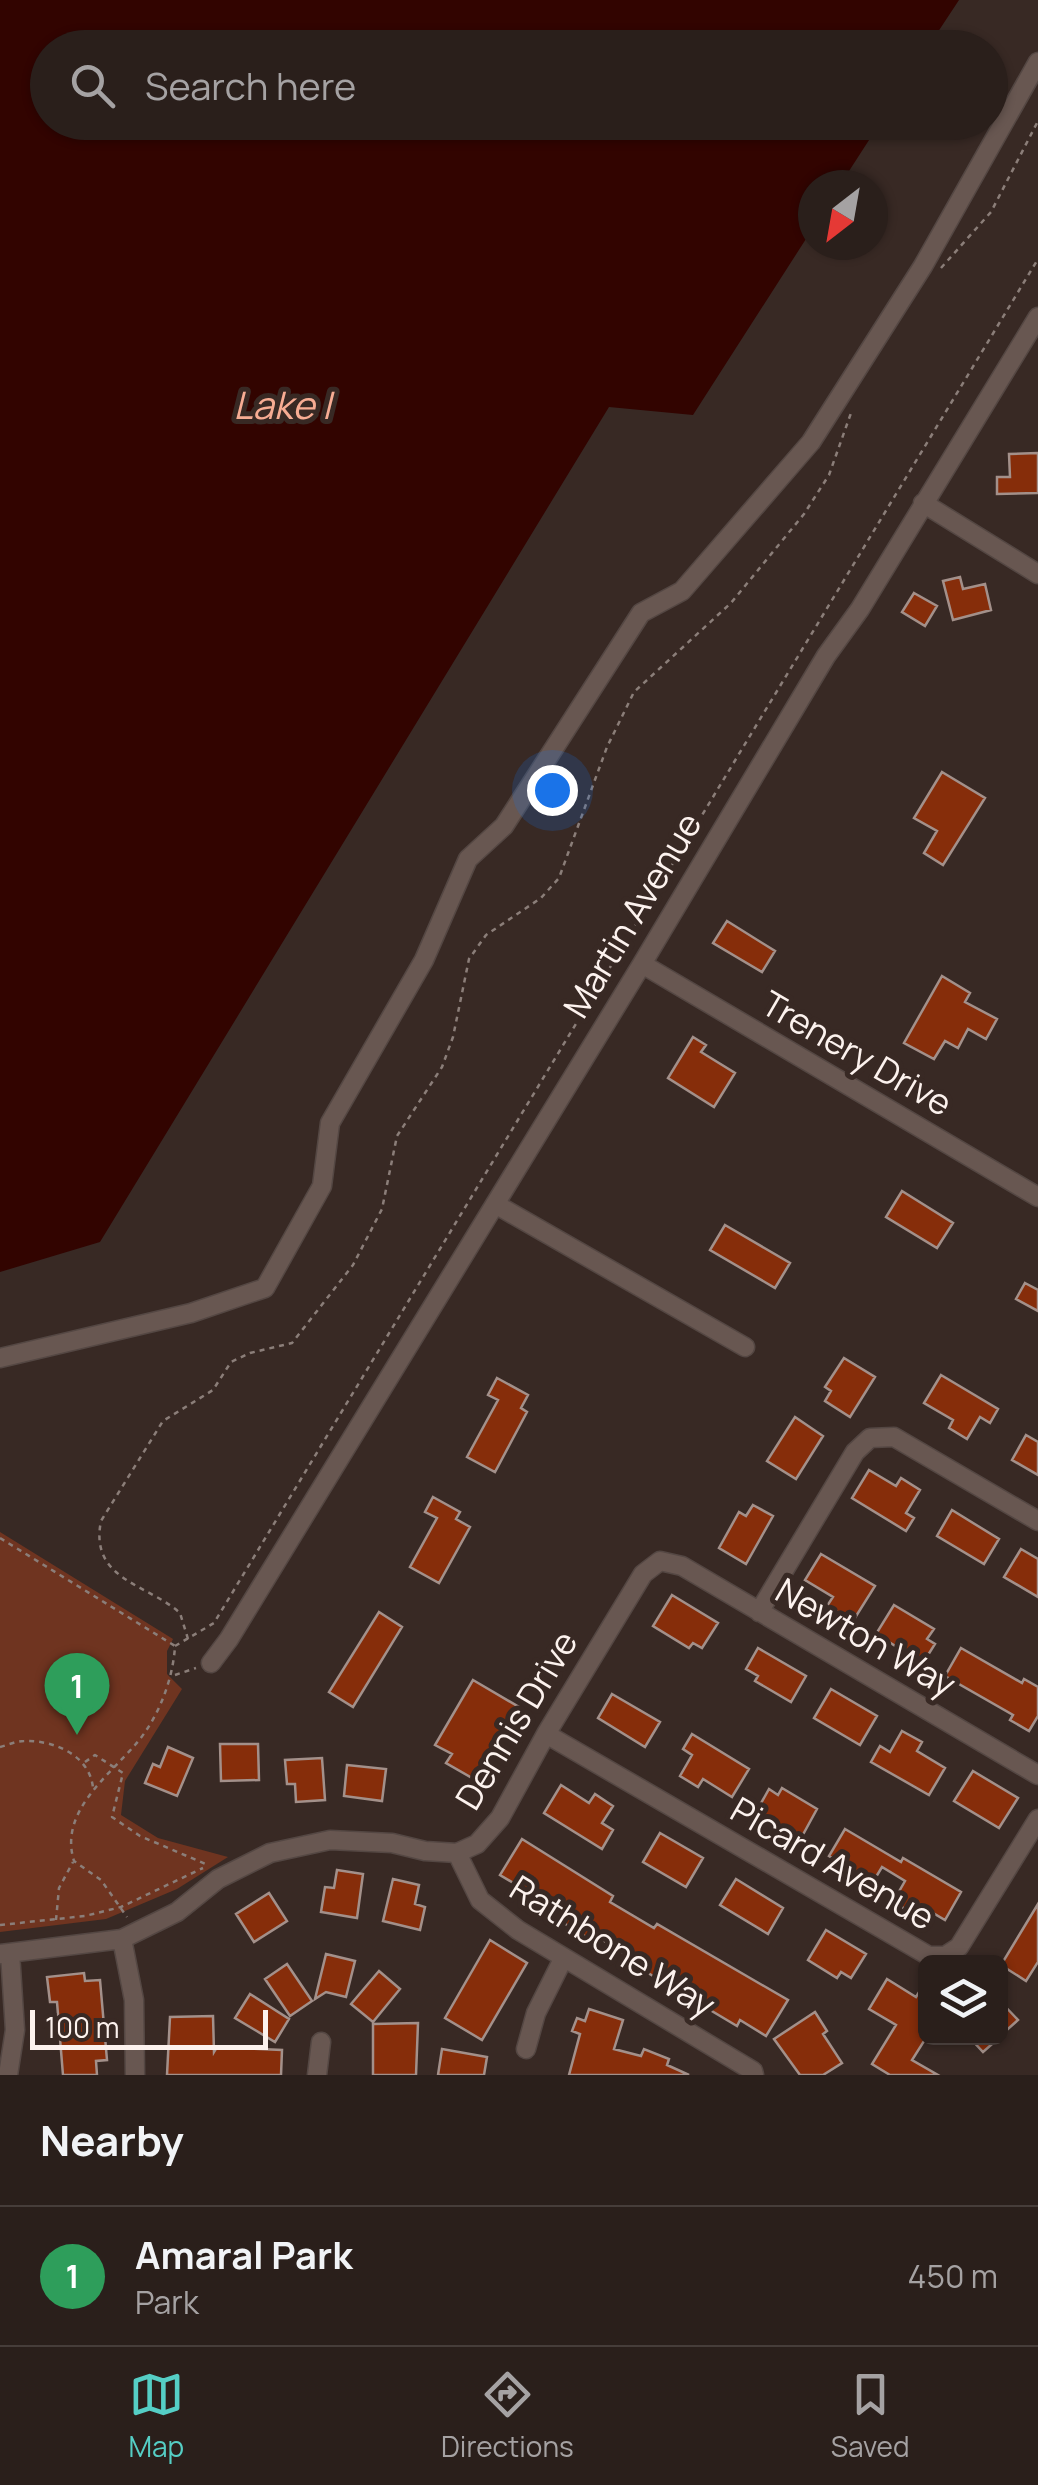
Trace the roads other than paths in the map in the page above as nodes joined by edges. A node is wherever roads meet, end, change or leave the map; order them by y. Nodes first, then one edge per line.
1 (1038, 62) edge
2 (1008, 115) edge
3 (994, 140) edge
4 (1038, 317) edge
5 (924, 503) junction
6 (1038, 574) edge
7 (642, 964) junction
8 (1038, 1197) edge
9 (495, 1204) junction
10 (745, 1347) dead end
11 (0, 1358) edge
12 (1038, 1521) edge
13 (660, 1562) joint
14 (759, 1612) junction
15 (211, 1663) road end
16 (546, 1734) junction
17 (1038, 1775) edge
18 (1038, 1819) edge
19 (456, 1853) junction
20 (122, 1940) junction
21 (5, 1953) edge
22 (564, 1959) junction
23 (321, 2042) dead end
24 (526, 2049) dead end
25 (7, 2074) edge
26 (136, 2075) edge
27 (317, 2075) edge
28 (754, 2075) edge

1 - 2 street
3 - 11 street
4 - 5 street, Martin Avenue
5 - 6 street
5 - 7 street, Martin Avenue
7 - 8 street, Trenery Drive
7 - 9 street, Martin Avenue
9 - 10 street
9 - 15 street, Martin Avenue
12 - 14 street
13 - 14 street, Newton Way
13 - 16 street, Dennis Drive
14 - 17 street, Newton Way
16 - 18 street, Picard Avenue
16 - 19 street, Dennis Drive
19 - 20 street, Dennis Drive
19 - 22 street, Rathbone Way
20 - 21 street, Dennis Drive
20 - 26 street
21 - 25 street
22 - 24 street
22 - 28 street, Rathbone Way
23 - 27 street

